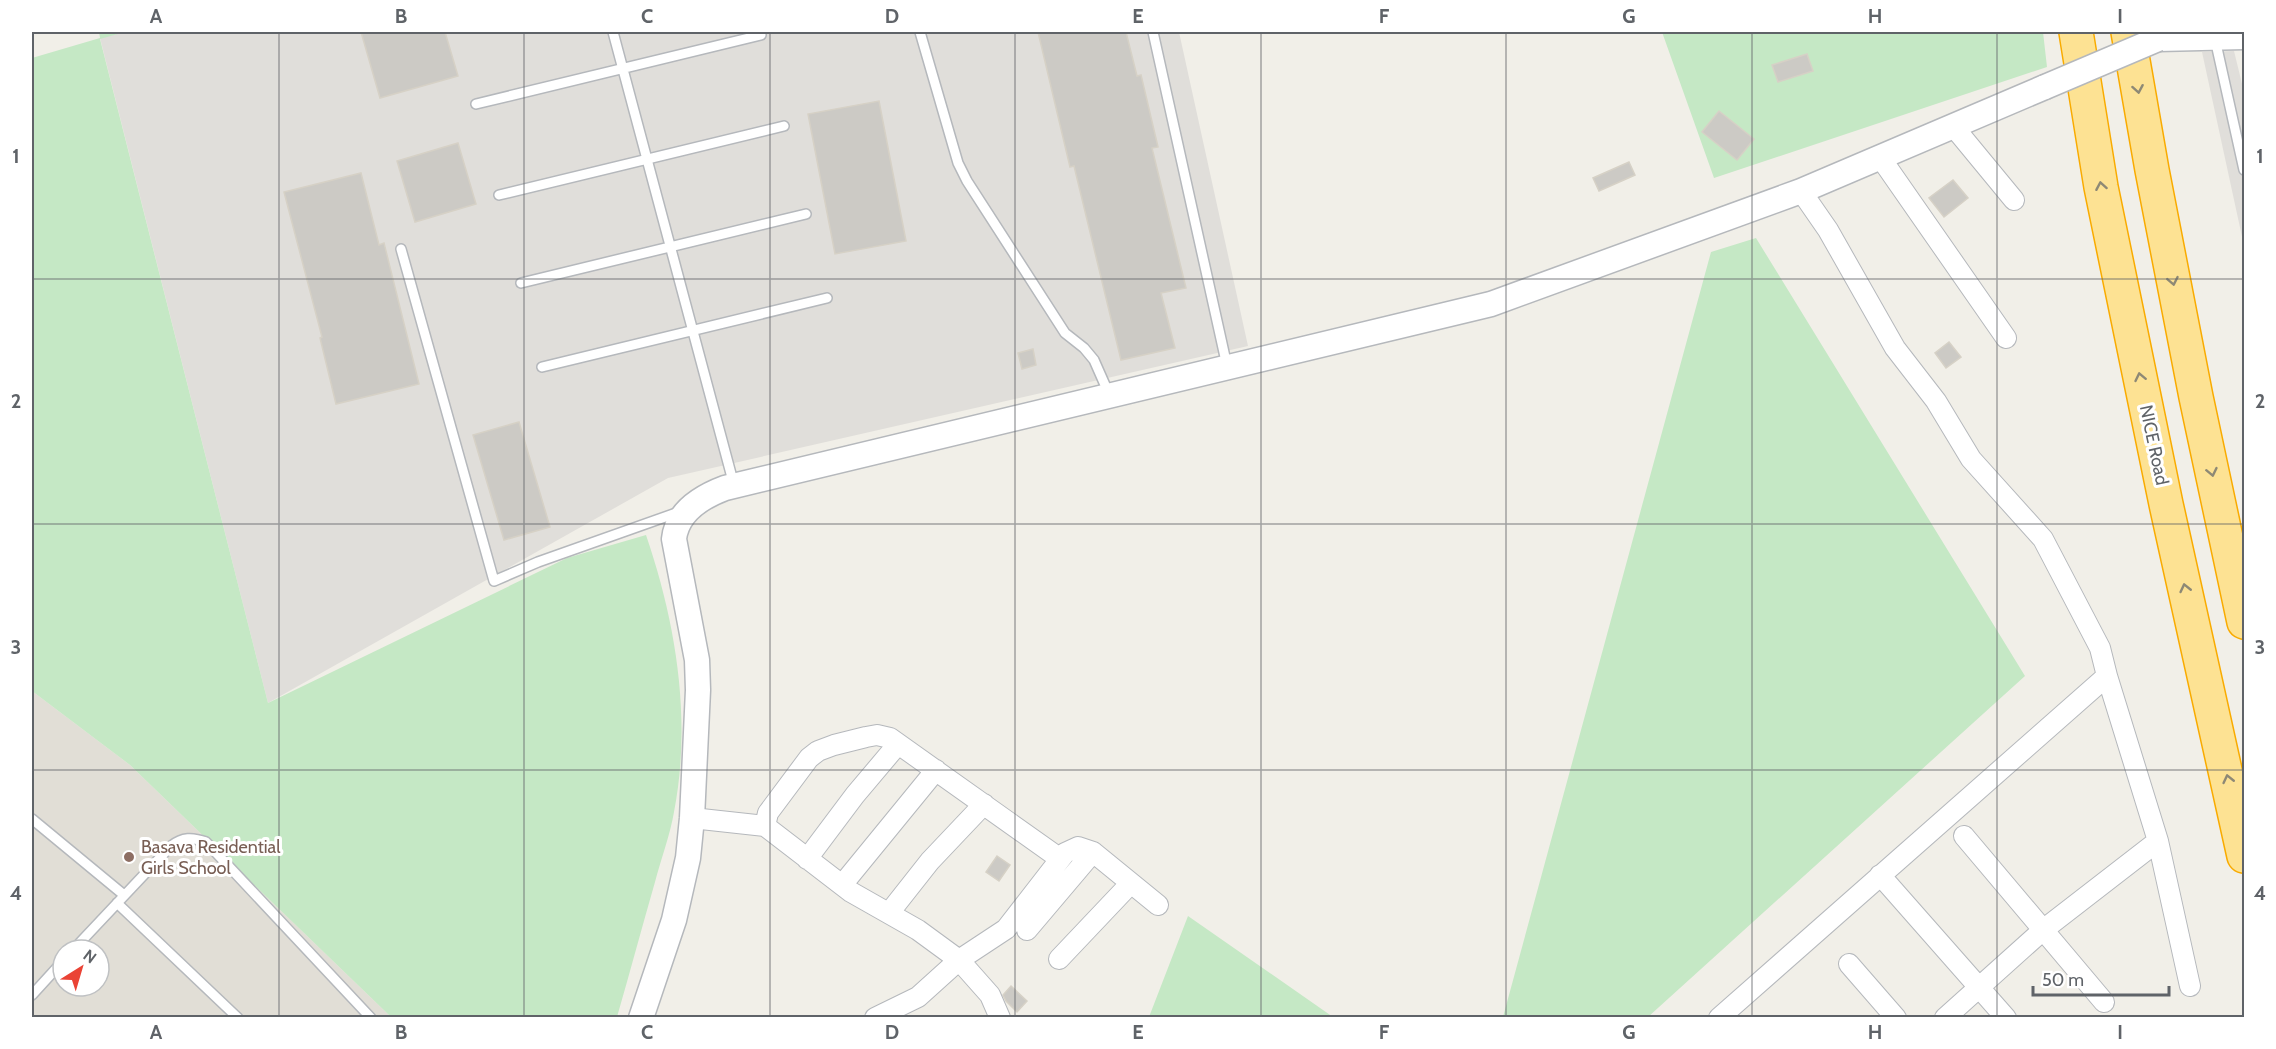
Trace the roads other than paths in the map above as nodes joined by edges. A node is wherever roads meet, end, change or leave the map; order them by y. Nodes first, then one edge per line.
1 (613, 32) edge
2 (920, 32) edge
3 (1153, 32) edge
4 (2076, 32) edge
5 (761, 34) dead end
6 (2143, 35) edge
7 (2244, 38) edge
8 (2215, 39) junction
9 (623, 68) junction
10 (476, 104) dead end
11 (784, 126) dead end
12 (1953, 126) junction
13 (1880, 157) junction
14 (647, 159) junction
15 (2244, 170) edge
16 (1801, 191) junction
17 (499, 195) dead end
18 (2014, 200) dead end
19 (806, 214) dead end
20 (670, 247) junction
21 (401, 249) dead end
22 (521, 283) dead end
23 (827, 298) dead end
24 (693, 330) junction
25 (2006, 338) dead end
26 (542, 367) dead end
27 (1228, 367) junction
28 (1110, 395) junction
29 (734, 485) junction
30 (690, 508) junction
31 (2244, 621) edge
32 (2108, 676) junction
33 (898, 744) junction
34 (936, 771) junction
35 (984, 804) junction
36 (692, 818) junction
37 (32, 819) edge
38 (765, 826) junction
39 (1964, 836) dead end
40 (2158, 841) junction
41 (1093, 852) junction
42 (2244, 856) edge
43 (1059, 858) junction
44 (807, 859) junction
45 (1880, 875) junction
46 (1131, 883) junction
47 (842, 885) junction
48 (124, 894) junction
49 (117, 903) junction
50 (1158, 905) dead end
51 (889, 913) junction
52 (1027, 930) dead end
53 (2043, 930) junction
54 (84, 938) edge
55 (1059, 959) dead end
56 (959, 960) junction
57 (1849, 964) dead end
58 (51, 974) edge
59 (2190, 986) dead end
60 (1979, 987) junction
61 (32, 995) edge
62 (2104, 1002) dead end
63 (238, 1017) edge
64 (371, 1017) edge
65 (641, 1017) edge
66 (875, 1017) edge
67 (1000, 1017) edge
68 (1719, 1017) edge
69 (1896, 1017) edge
70 (1945, 1017) edge
71 (2006, 1017) edge

1 - 9 lane
2 - 28 lane
3 - 27 lane
42 -> 4 highway, NICE Road
5 - 9 lane
6 - 8 street
6 - 12 street, bridge
6 -> 31 highway
7 - 8 street
8 - 15 lane
9 - 10 lane
9 - 14 lane
11 - 14 lane
12 - 13 street
12 - 18 street
13 - 16 street
13 - 25 street
14 - 17 lane
14 - 20 lane
16 - 27 street
16 - 32 street
19 - 20 lane
20 - 22 lane
20 - 24 lane
21 - 30 lane
23 - 24 lane
24 - 26 lane
24 - 29 lane
27 - 28 street
28 - 29 street
29 - 30 street
30 - 36 street
32 - 40 street
32 - 45 street
33 - 34 street
33 - 38 street
33 - 44 street
34 - 35 street
34 - 47 street
35 - 43 street
35 - 51 street
36 - 38 street
36 - 65 street
37 - 48 lane
38 - 44 street
39 - 53 street
40 - 53 street
40 - 59 street
41 - 43 street
41 - 46 street
41 - 52 street
43 - 56 street
44 - 47 street
45 - 60 street
45 - 68 street
46 - 50 street
46 - 55 street
47 - 51 street
48 - 49 lane
48 - 64 lane
49 - 54 lane
49 - 63 lane
51 - 56 street
53 - 60 street
53 - 62 street
56 - 66 street
56 - 67 street
57 - 69 street
58 - 61 lane
60 - 70 street
60 - 71 street

